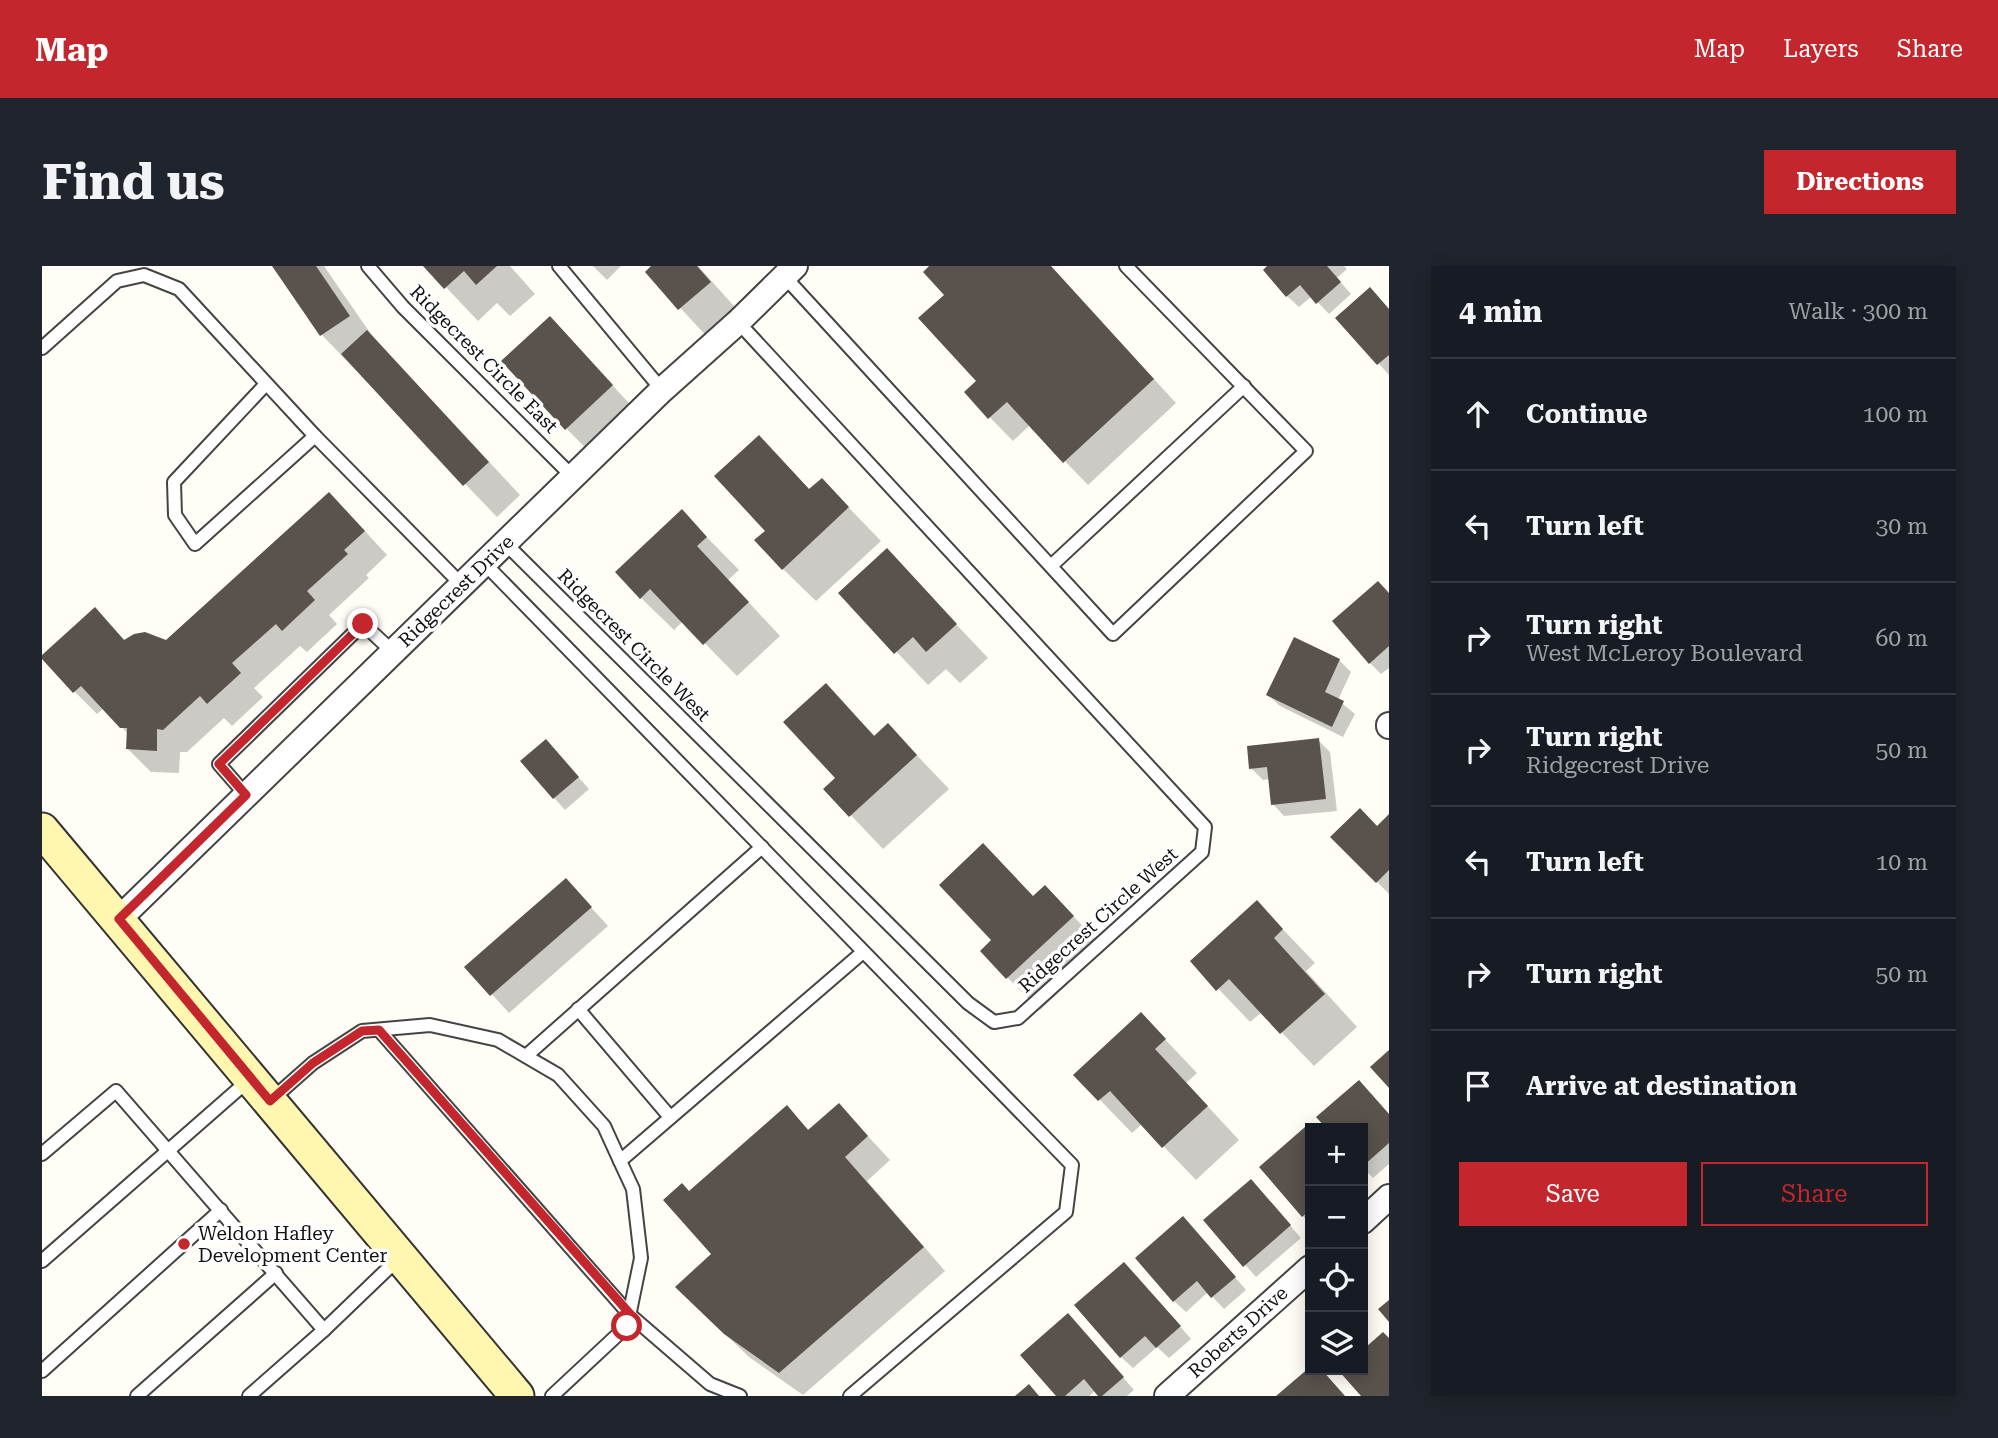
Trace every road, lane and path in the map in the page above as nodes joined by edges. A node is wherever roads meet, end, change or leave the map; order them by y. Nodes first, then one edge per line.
1 (368, 266) edge
2 (559, 266) edge
3 (1126, 266) edge
4 (790, 271) edge
5 (738, 323) junction
6 (42, 348) edge
7 (266, 384) junction
8 (1244, 386) junction
9 (662, 390) junction
10 (315, 436) junction
11 (574, 478) junction
12 (505, 543) junction
13 (484, 563) junction
14 (1051, 566) junction
15 (462, 585) junction
16 (393, 652) junction
17 (246, 795) junction
18 (42, 830) edge
19 (762, 847) junction
20 (119, 919) junction
21 (863, 952) junction
22 (578, 1009) junction
23 (379, 1030) junction
24 (526, 1056) junction
25 (260, 1090) junction
26 (670, 1117) junction
27 (168, 1150) junction
28 (42, 1154) edge
29 (620, 1161) junction
30 (1389, 1197) edge
31 (221, 1210) junction
32 (1368, 1216) edge
33 (399, 1258) junction
34 (42, 1261) edge
35 (1305, 1272) edge
36 (276, 1273) junction
37 (631, 1315) junction
38 (324, 1330) junction
39 (42, 1371) edge
40 (137, 1396) edge
41 (249, 1396) edge
42 (517, 1396) edge
43 (552, 1396) edge
44 (740, 1396) edge
45 (850, 1396) edge
46 (1167, 1396) edge

1 - 11 lane, Ridgecrest Circle East
2 - 9 lane
3 - 8 lane
4 - 5 street, Ridgecrest Drive
4 - 14 lane
5 - 9 street, Ridgecrest Drive
5 - 12 lane, Ridgecrest Circle West
6 - 7 lane
7 - 10 lane
7 - 10 lane
8 - 14 lane
8 - 14 lane
9 - 11 street, Ridgecrest Drive
10 - 15 lane
11 - 12 street, Ridgecrest Drive
12 - 13 street, Ridgecrest Drive
13 - 15 street, Ridgecrest Drive
13 - 19 lane
15 - 16 street, Ridgecrest Drive
16 - 17 street, Ridgecrest Drive
16 - 17 lane
17 - 20 street, Ridgecrest Drive
18 - 20 main road
19 - 21 lane
19 - 22 lane
20 - 25 main road
21 - 26 lane
21 - 45 lane
22 - 24 lane
22 - 26 lane
23 - 24 lane
23 - 25 lane
23 - 37 lane
24 - 29 lane
25 - 27 lane
25 - 33 main road
26 - 29 lane
27 - 28 lane
27 - 31 lane
27 - 34 lane
29 - 37 lane
30 - 32 street
31 - 36 lane
31 - 39 lane
33 - 38 lane
33 - 42 main road
35 - 46 street, Roberts Drive
36 - 38 lane
36 - 40 lane
37 - 43 lane
37 - 44 lane
38 - 41 lane

